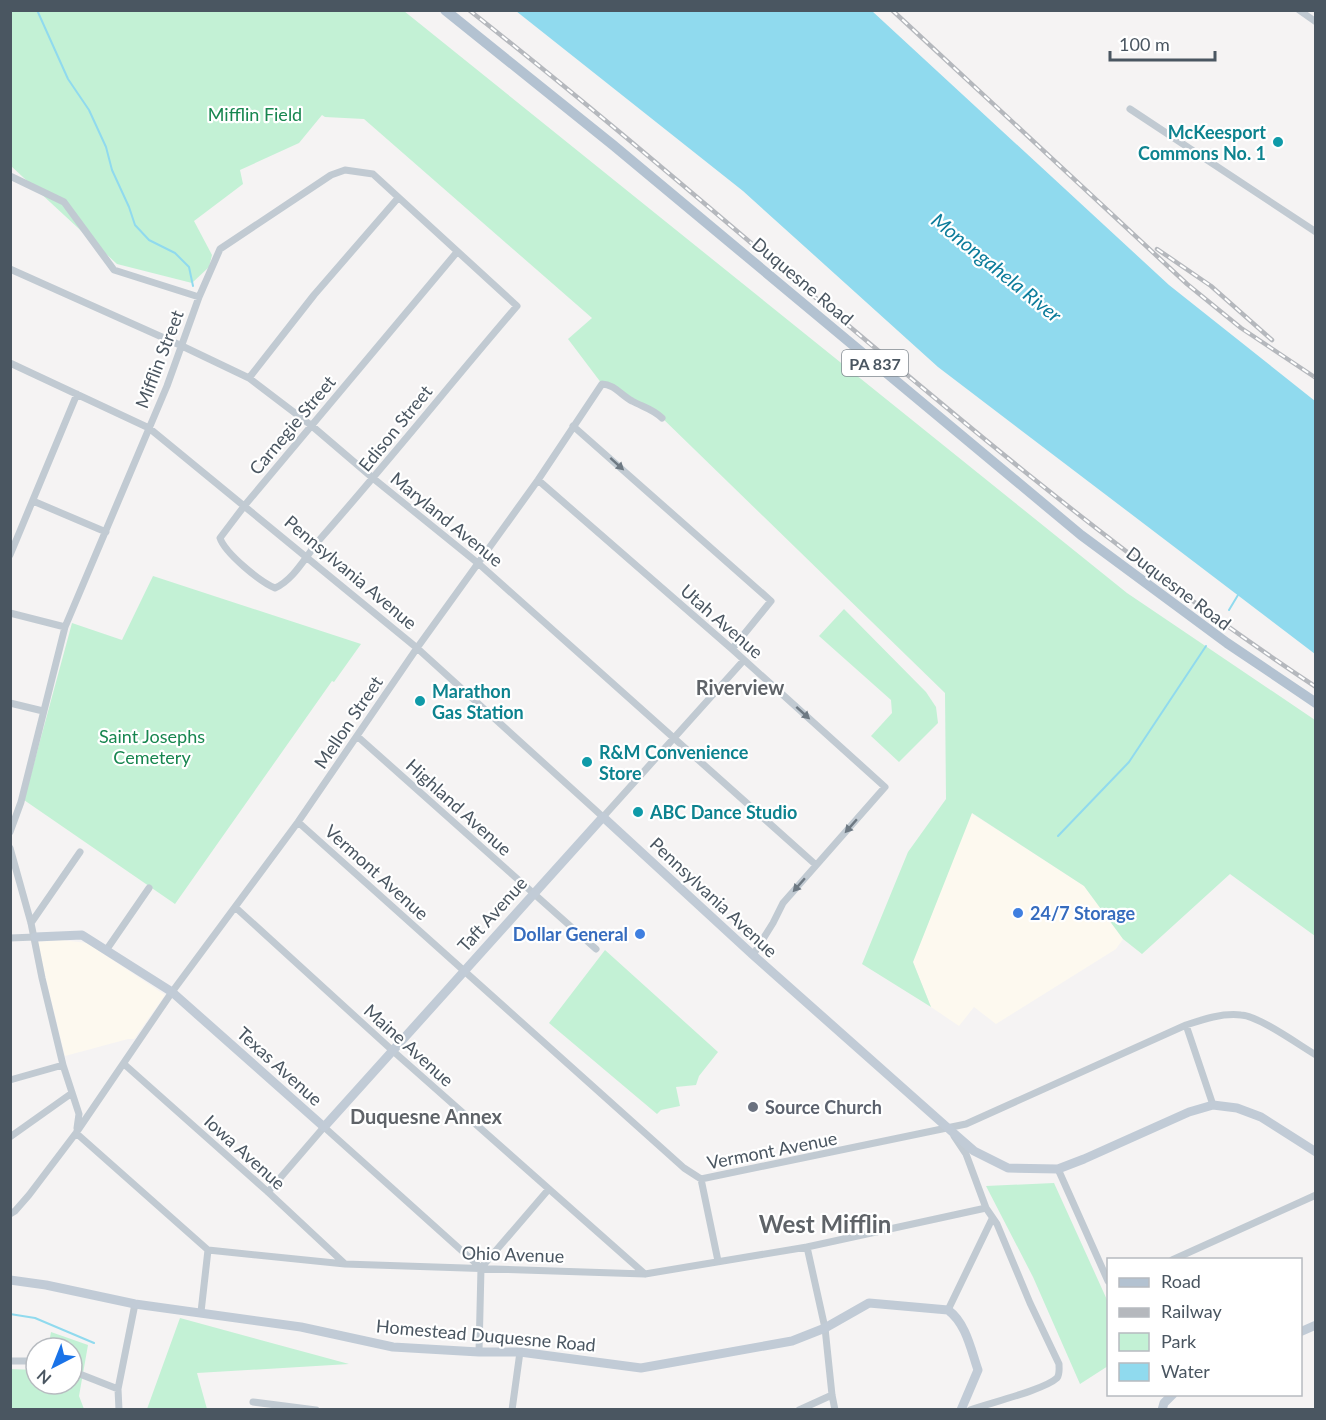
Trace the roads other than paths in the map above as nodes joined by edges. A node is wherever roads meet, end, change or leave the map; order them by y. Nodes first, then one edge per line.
1 (446, 10) edge
2 (1299, 10) edge
3 (1316, 22) edge
4 (1130, 109) dead end
5 (10, 176) edge
6 (398, 198) junction
7 (1316, 232) edge
8 (457, 252) junction
9 (10, 269) edge
10 (199, 297) junction
11 (517, 306) joint
12 (182, 346) junction
13 (10, 363) edge
14 (249, 378) junction
15 (77, 394) junction
16 (662, 418) dead end
17 (312, 426) junction
18 (573, 426) junction
19 (149, 428) junction
20 (374, 479) junction
21 (538, 480) junction
22 (33, 501) junction
23 (245, 505) junction
24 (106, 532) junction
25 (10, 555) edge
26 (306, 556) junction
27 (479, 564) junction
28 (297, 569) joint
29 (10, 613) edge
30 (65, 627) junction
31 (417, 648) junction
32 (732, 650) junction
33 (744, 660) junction
34 (1316, 702) edge
35 (10, 703) edge
36 (43, 711) junction
37 (357, 736) junction
38 (674, 737) junction
39 (603, 817) junction
40 (298, 822) junction
41 (10, 832) edge
42 (11, 851) edge
43 (80, 852) dead end
44 (816, 865) junction
45 (19, 880) junction
46 (10, 882) edge
47 (149, 888) dead end
48 (533, 893) junction
49 (235, 907) junction
50 (31, 923) junction
51 (34, 937) junction
52 (10, 938) edge
53 (107, 949) junction
54 (596, 949) dead end
55 (753, 955) junction
56 (464, 971) junction
57 (172, 992) junction
58 (1186, 1025) junction
59 (393, 1051) junction
60 (1316, 1055) edge
61 (124, 1064) junction
62 (63, 1065) junction
63 (11, 1078) edge
64 (72, 1093) junction
65 (1213, 1105) junction
66 (324, 1127) junction
67 (949, 1129) junction
68 (76, 1133) junction
69 (10, 1137) edge
70 (1316, 1152) edge
71 (1058, 1169) junction
72 (701, 1179) junction
73 (548, 1190) junction
74 (268, 1192) junction
75 (1316, 1195) edge
76 (987, 1208) junction
77 (13, 1212) edge
78 (992, 1219) junction
79 (807, 1247) junction
80 (208, 1250) junction
81 (1176, 1258) edge
82 (718, 1261) junction
83 (345, 1264) junction
84 (481, 1268) junction
85 (645, 1274) junction
86 (1107, 1279) edge
87 (10, 1280) edge
88 (135, 1304) junction
89 (948, 1310) junction
90 (201, 1312) junction
91 (1316, 1325) edge
92 (825, 1328) junction
93 (1302, 1331) edge
94 (479, 1352) junction
95 (520, 1352) junction
96 (84, 1376) edge
97 (118, 1389) junction
98 (832, 1395) junction
99 (119, 1410) edge
100 (258, 1410) edge
101 (316, 1410) edge
102 (512, 1410) edge
103 (799, 1410) edge
104 (835, 1410) edge
105 (962, 1410) edge
106 (970, 1410) edge

1 - 34 main road, Duquesne Road / PA 837
2 - 3 street
4 - 7 street
5 - 10 street
6 - 8 street, Mifflin Street
6 - 10 street, Mifflin Street
6 - 14 street
8 - 11 street, Mifflin Street
8 - 17 street, Carnegie Street
9 - 12 street, Maryland Avenue
10 - 12 street, Mifflin Street
11 - 20 street, Edison Street
12 - 14 street, Maryland Avenue
12 - 19 street, Mifflin Street
13 - 15 street, Pennsylvania Avenue
14 - 17 street, Maryland Avenue
15 - 19 street, Pennsylvania Avenue
15 - 22 street
16 - 18 street, Mellon Street
17 - 20 street, Maryland Avenue
17 - 23 street, Carnegie Street
18 - 21 street, Mellon Street
18 -> 32 street
19 - 23 street, Pennsylvania Avenue
19 - 24 street, Mifflin Street
20 - 26 street, Edison Street
20 - 27 street, Maryland Avenue
21 - 27 street, Mellon Street
21 - 32 street, Utah Avenue
22 - 24 street
22 - 25 street
23 - 26 street, Pennsylvania Avenue
23 - 28 street, Carnegie Street
24 - 30 street, Mifflin Street
26 - 28 street, Edison Street
26 - 31 street, Pennsylvania Avenue
27 - 31 street, Mellon Street
27 - 38 street, Maryland Avenue
29 - 30 street
30 - 36 street, Mifflin Street
31 - 37 street, Mellon Street
31 - 39 street, Pennsylvania Avenue
32 - 33 street, Utah Avenue
33 - 38 street, Taft Avenue
33 -> 44 street, Utah Avenue
35 - 36 street
36 - 41 street, Mifflin Street
37 - 40 street, Mellon Street
37 - 48 street, Highland Avenue
38 - 39 street, Taft Avenue
38 - 44 street, Maryland Avenue
39 - 48 street, Taft Avenue
39 - 55 street, Pennsylvania Avenue
40 - 49 street, Mellon Street
40 - 56 street, Vermont Avenue
42 - 45 street
43 - 50 street
44 -> 55 street
45 - 46 street
45 - 50 street
47 - 53 street
48 - 54 street, Highland Avenue
48 - 56 street, Taft Avenue
49 - 57 street, Mellon Street
49 - 59 street, Maine Avenue
50 - 51 street
51 - 52 street
51 - 53 street, Texas Avenue
51 - 62 street
53 - 57 street, Texas Avenue
55 - 67 street, Pennsylvania Avenue
56 - 59 street, Taft Avenue
56 - 72 street, Vermont Avenue
57 - 61 street, Mellon Street
57 - 66 street, Texas Avenue
58 - 60 street, Vermont Avenue
58 - 65 street
58 - 67 street, Vermont Avenue
59 - 66 street, Taft Avenue
59 - 73 street, Maine Avenue
61 - 68 street, Mellon Street
61 - 74 street, Iowa Avenue
62 - 63 street
62 - 64 street
64 - 68 street
64 - 69 street
65 - 70 street, Pennsylvania Avenue
65 - 71 street, Pennsylvania Avenue
66 - 74 street, Taft Avenue
66 - 84 street, Texas Avenue
67 - 71 street, Pennsylvania Avenue
67 - 72 street, Vermont Avenue
67 - 76 street
68 - 77 street, Mellon Street
68 - 80 street
71 - 86 street
72 - 82 street
73 - 84 street
73 - 85 street, Maine Avenue
74 - 83 street, Iowa Avenue
75 - 81 street
76 - 78 street
76 - 79 street, Ohio Avenue
78 - 89 street
78 - 106 street
79 - 82 street, Ohio Avenue
79 - 92 street
80 - 83 street, Ohio Avenue
80 - 90 street
82 - 85 street, Ohio Avenue
83 - 84 street, Ohio Avenue
84 - 85 street, Ohio Avenue
84 - 94 street
87 - 88 street, Homestead Duquesne Road
88 - 90 street, Homestead Duquesne Road
88 - 97 street
89 - 92 street, Homestead Duquesne Road
89 - 105 street
90 - 94 street, Homestead Duquesne Road
91 - 93 street
92 - 95 street, Homestead Duquesne Road
92 - 98 street
94 - 95 street, Homestead Duquesne Road
95 - 102 street
96 - 97 street
97 - 99 street
98 - 103 street
98 - 104 street
100 - 101 street

